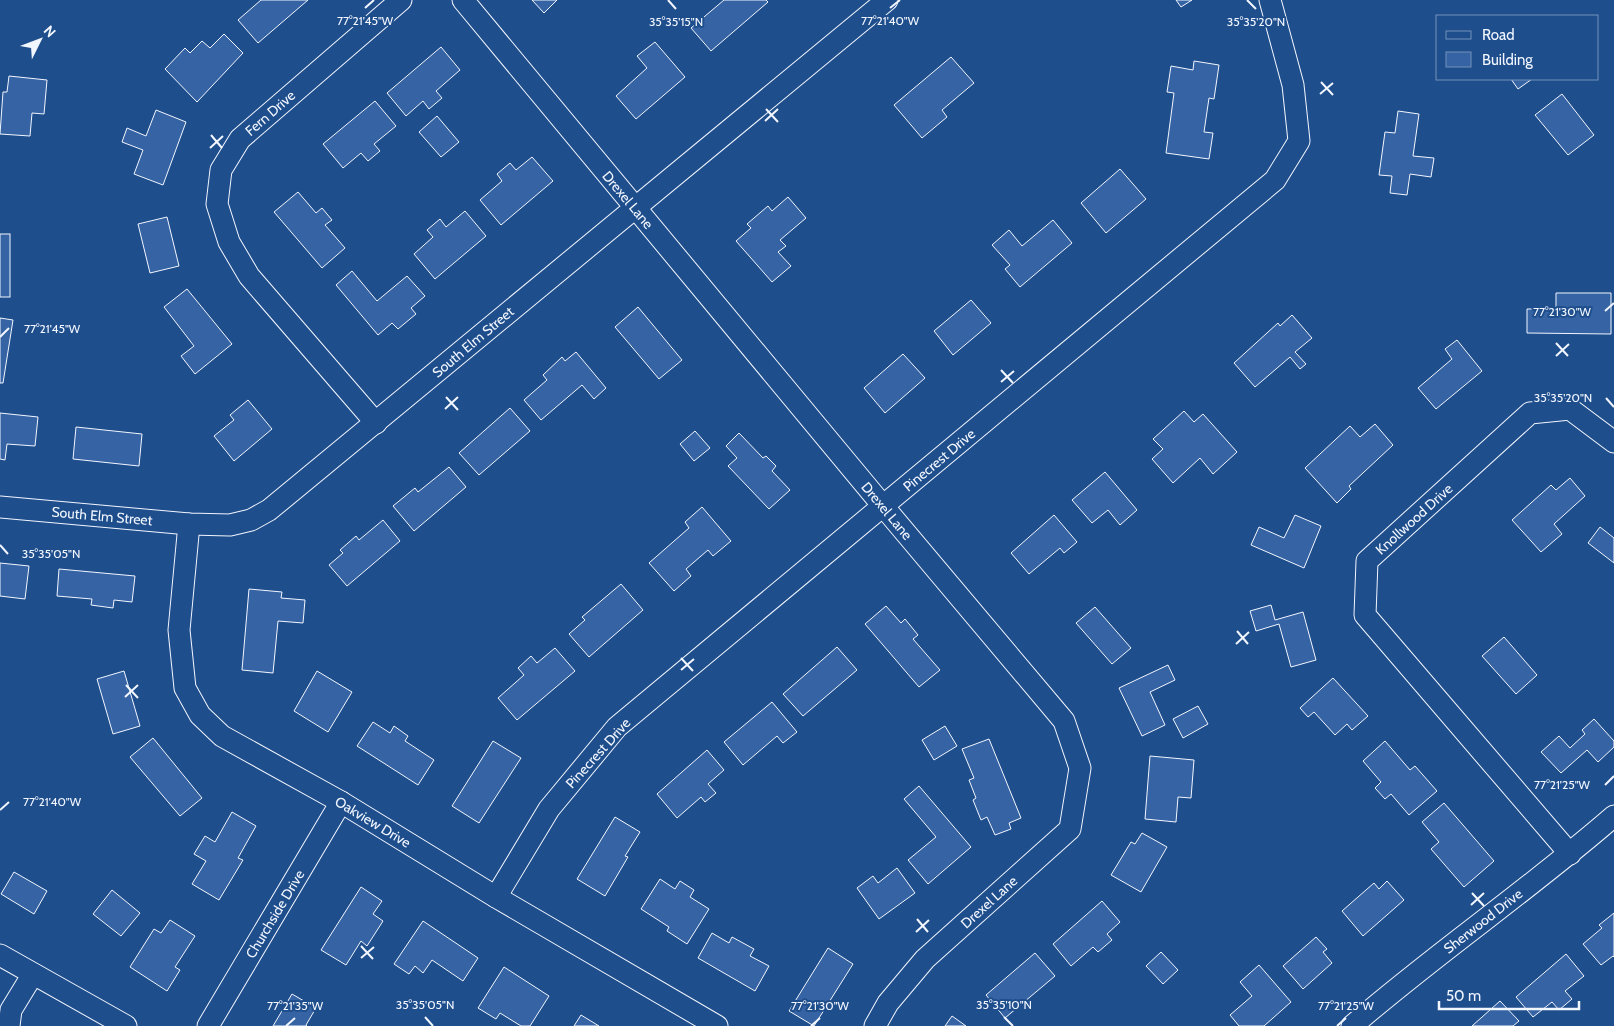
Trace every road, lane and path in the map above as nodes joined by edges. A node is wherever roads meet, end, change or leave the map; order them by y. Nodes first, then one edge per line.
1 (401, 0) edge
2 (463, 0) edge
3 (887, 0) edge
4 (1270, 0) edge
5 (635, 208) junction
6 (376, 423) junction
7 (1614, 442) edge
8 (883, 506) junction
9 (0, 507) edge
10 (189, 524) junction
11 (341, 802) junction
12 (1614, 816) edge
13 (1570, 854) junction
14 (496, 897) junction
15 (0, 955) edge
16 (33, 974) junction
17 (1360, 1023) edge
18 (9, 1026) edge
19 (126, 1026) edge
20 (208, 1026) edge
21 (717, 1026) edge
22 (875, 1026) edge

1 - 6 street, Fern Drive
2 - 5 street, Drexel Lane
3 - 5 street, South Elm Street
4 - 8 street, Pinecrest Drive
5 - 6 street, South Elm Street
5 - 8 street, Drexel Lane
6 - 10 street, South Elm Street
7 - 13 street, Knollwood Drive
8 - 14 street, Pinecrest Drive
8 - 22 street, Drexel Lane
9 - 10 street, South Elm Street
10 - 11 street, Oakview Drive
11 - 14 street, Oakview Drive
11 - 20 street, Churchside Drive
12 - 13 street, Sherwood Drive
13 - 17 street, Sherwood Drive
14 - 21 street, Oakview Drive
15 - 16 street
16 - 18 street
16 - 19 street

